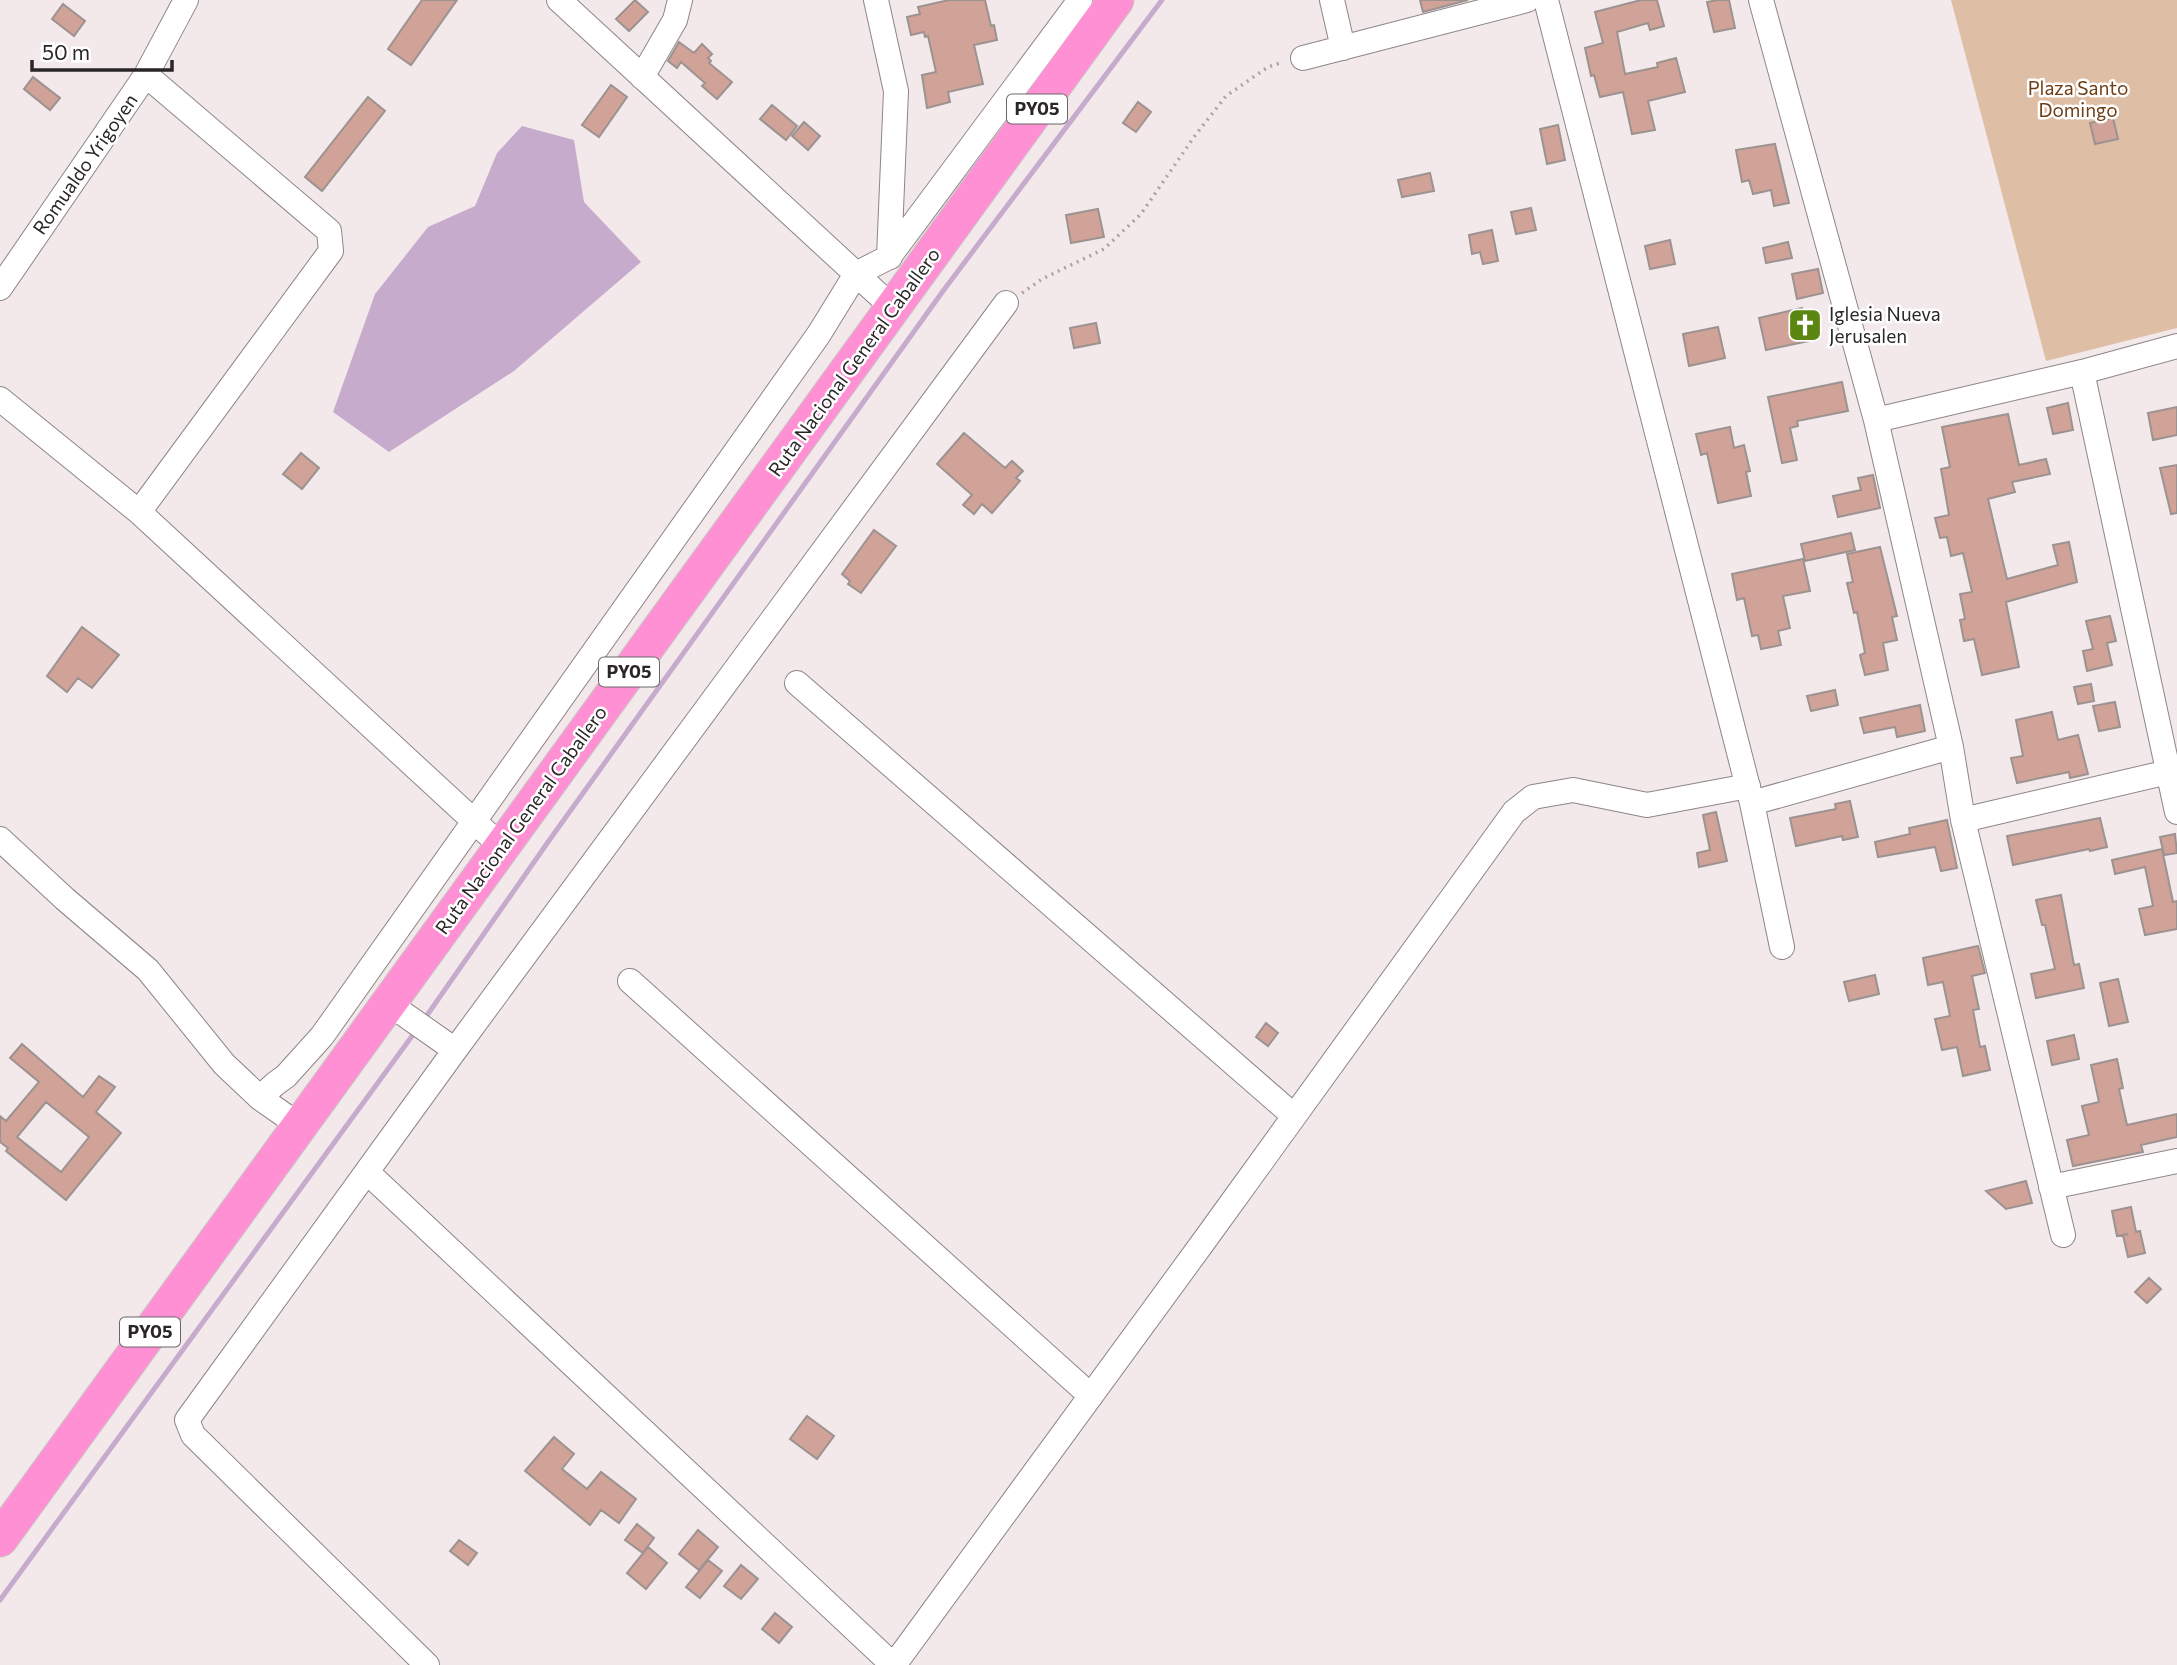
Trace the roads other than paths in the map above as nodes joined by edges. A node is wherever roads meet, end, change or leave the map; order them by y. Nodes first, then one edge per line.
1 (185, 0) edge
2 (559, 0) edge
3 (680, 0) edge
4 (876, 0) edge
5 (1080, 0) edge
6 (1116, 0) edge
7 (1332, 0) edge
8 (1527, 0) edge
9 (1546, 0) edge
10 (1761, 0) edge
11 (1343, 48) junction
12 (1303, 58) road end
13 (146, 75) junction
14 (642, 77) junction
15 (958, 219) junction
16 (889, 257) junction
17 (856, 274) junction
18 (0, 288) edge
19 (1006, 303) road end
20 (893, 308) junction
21 (2177, 346) edge
22 (2082, 372) junction
23 (0, 400) edge
24 (1877, 420) junction
25 (139, 512) junction
26 (797, 684) dead end
27 (1951, 747) junction
28 (2172, 771) edge
29 (1750, 794) junction
30 (2177, 812) edge
31 (1963, 820) junction
32 (474, 821) junction
33 (0, 839) edge
34 (502, 847) junction
35 (1782, 947) dead end
36 (630, 981) dead end
37 (399, 1010) junction
38 (448, 1045) junction
39 (260, 1098) junction
40 (1294, 1116) junction
41 (300, 1126) junction
42 (2177, 1161) edge
43 (367, 1172) junction
44 (2051, 1187) junction
45 (2063, 1235) dead end
46 (1091, 1396) junction
47 (0, 1539) edge
48 (427, 1665) edge
49 (894, 1665) edge

1 - 13 street, Romualdo Yrigoyen
2 - 14 street
3 - 14 street
4 - 16 street
5 - 16 street
6 - 15 highway, Ruta Nacional General Caballero / PY05
7 - 11 street
8 - 11 street
9 - 29 street
10 - 24 street
11 - 12 street
13 - 18 street, Romualdo Yrigoyen
13 - 25 street
14 - 17 street
15 - 16 street
15 - 20 highway, Ruta Nacional General Caballero / PY05
16 - 17 street
17 - 20 street
17 - 32 street
19 - 38 street
20 - 34 highway, Ruta Nacional General Caballero / PY05
21 - 22 street
22 - 24 street
22 - 28 street
23 - 25 street
24 - 27 street
25 - 32 street
26 - 40 street
27 - 29 street
27 - 31 street
28 - 30 street
28 - 31 street
29 - 35 street
29 - 40 street
31 - 44 street
32 - 34 street
32 - 39 street
33 - 39 street
34 - 37 highway, Ruta Nacional General Caballero / PY05
36 - 46 street
37 - 38 street
37 - 41 highway, Ruta Nacional General Caballero / PY05
38 - 43 street
39 - 41 street
40 - 46 street
41 - 47 highway, Ruta Nacional General Caballero / PY05
42 - 44 street
43 - 48 street
43 - 49 street
44 - 45 street
46 - 49 street

